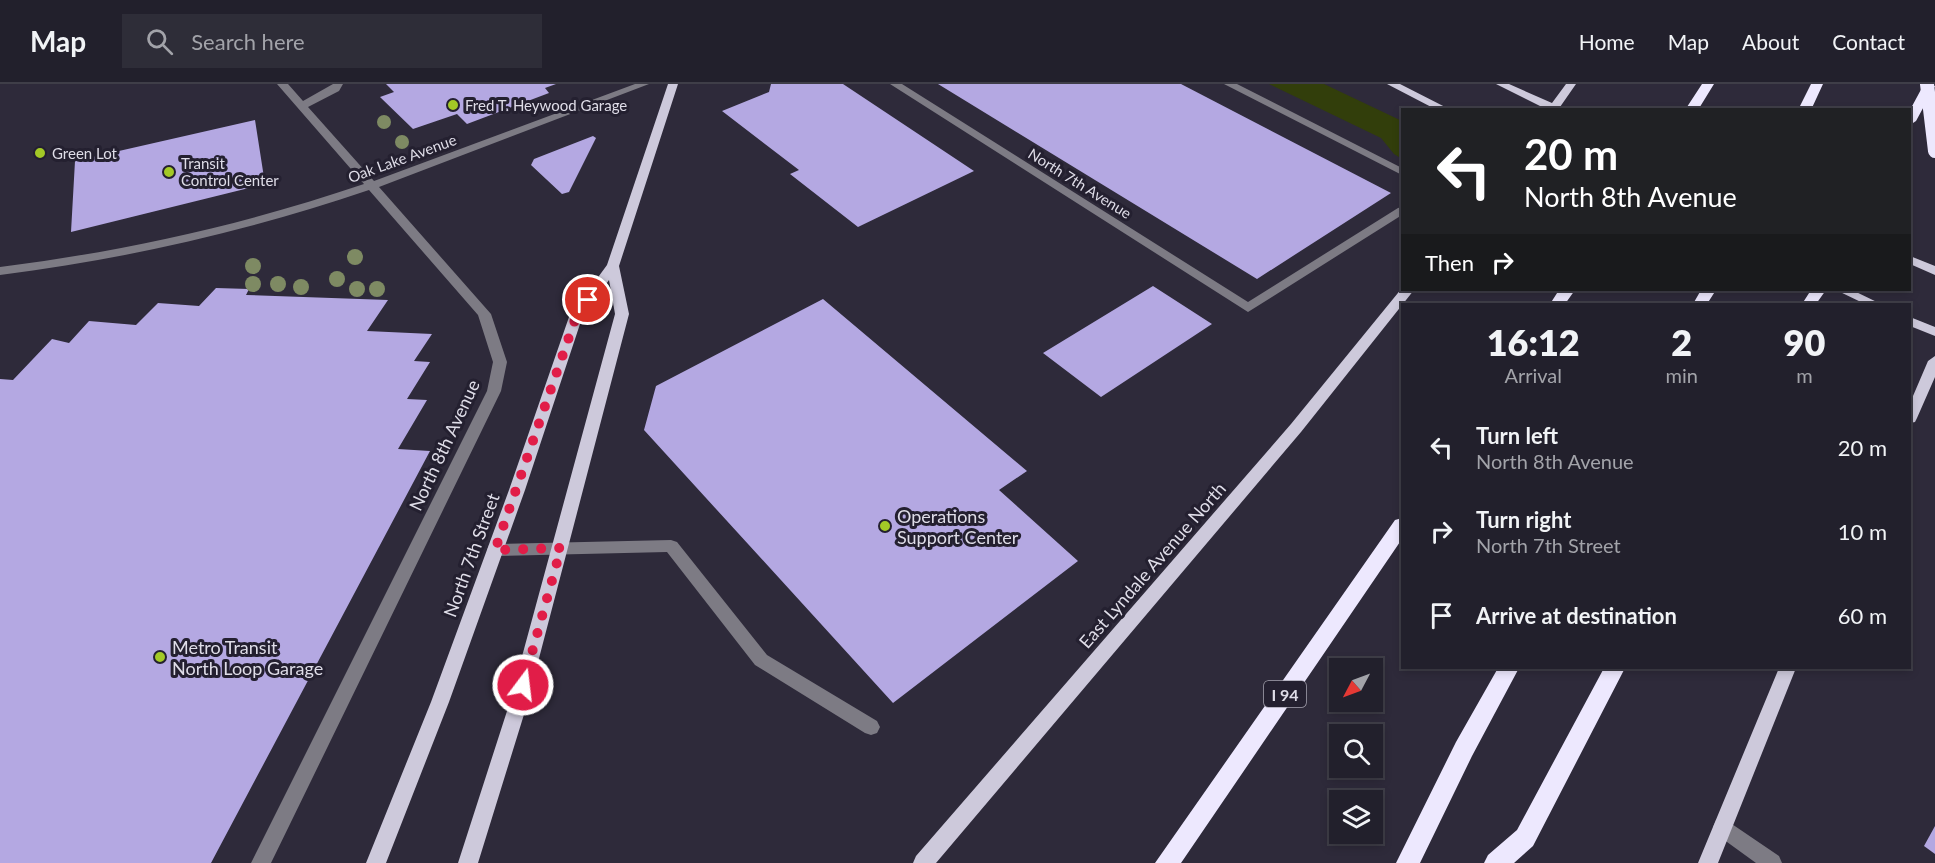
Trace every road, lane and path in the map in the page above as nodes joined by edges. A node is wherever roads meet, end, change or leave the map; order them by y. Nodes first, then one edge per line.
1 (282, 84) edge
2 (338, 84) edge
3 (644, 84) edge
4 (673, 84) edge
5 (895, 84) edge
6 (1229, 84) edge
7 (1392, 84) edge
8 (1501, 84) edge
9 (1571, 84) edge
10 (1708, 84) edge
11 (1817, 84) edge
12 (1928, 84) edge
13 (301, 106) junction
14 (1442, 108) edge
15 (1553, 108) edge
16 (1556, 108) edge
17 (1692, 108) edge
18 (1805, 108) edge
19 (1911, 119) edge
20 (1935, 151) edge
21 (1401, 171) edge
22 (370, 186) junction
23 (1401, 211) edge
24 (1911, 260) edge
25 (613, 266) junction
26 (1935, 270) edge
27 (0, 271) edge
28 (1407, 291) edge
29 (1844, 291) edge
30 (1873, 303) edge
31 (1911, 321) edge
32 (1935, 332) edge
33 (1935, 361) edge
34 (1911, 416) edge
35 (1401, 526) edge
36 (561, 548) junction
37 (495, 550) junction
38 (1508, 669) edge
39 (1614, 669) edge
40 (1787, 669) edge
41 (871, 727) dead end
42 (1723, 827) junction
43 (261, 863) edge
44 (376, 863) edge
45 (468, 863) edge
46 (923, 863) edge
47 (1167, 863) edge
48 (1408, 863) edge
49 (1496, 863) edge
50 (1708, 863) edge
51 (1772, 863) edge

1 - 13 street, North 8th Avenue
2 - 13 street
3 - 22 street, Oak Lake Avenue
4 - 25 main road, North 7th Street
5 - 23 street, North 7th Avenue
6 - 21 street
7 - 14 main road
8 - 15 main road
9 - 16 main road
10 - 17 highway
11 - 18 highway
12 - 19 highway
12 - 20 highway, bridge
13 - 22 street, North 8th Avenue
22 - 27 street, Oak Lake Avenue
22 - 43 street, North 8th Avenue
24 - 26 main road
25 - 36 main road, North 7th Street
25 - 37 main road, North 7th Street
28 - 46 main road, East Lyndale Avenue North
29 - 30 main road
31 - 32 main road
33 - 34 main road
35 - 47 highway, I 94
36 - 37 street
36 - 41 street
36 - 45 main road, North 7th Street
37 - 44 main road, North 7th Street
38 - 48 highway
39 - 49 highway
40 - 42 main road
42 - 50 main road
42 - 51 street

